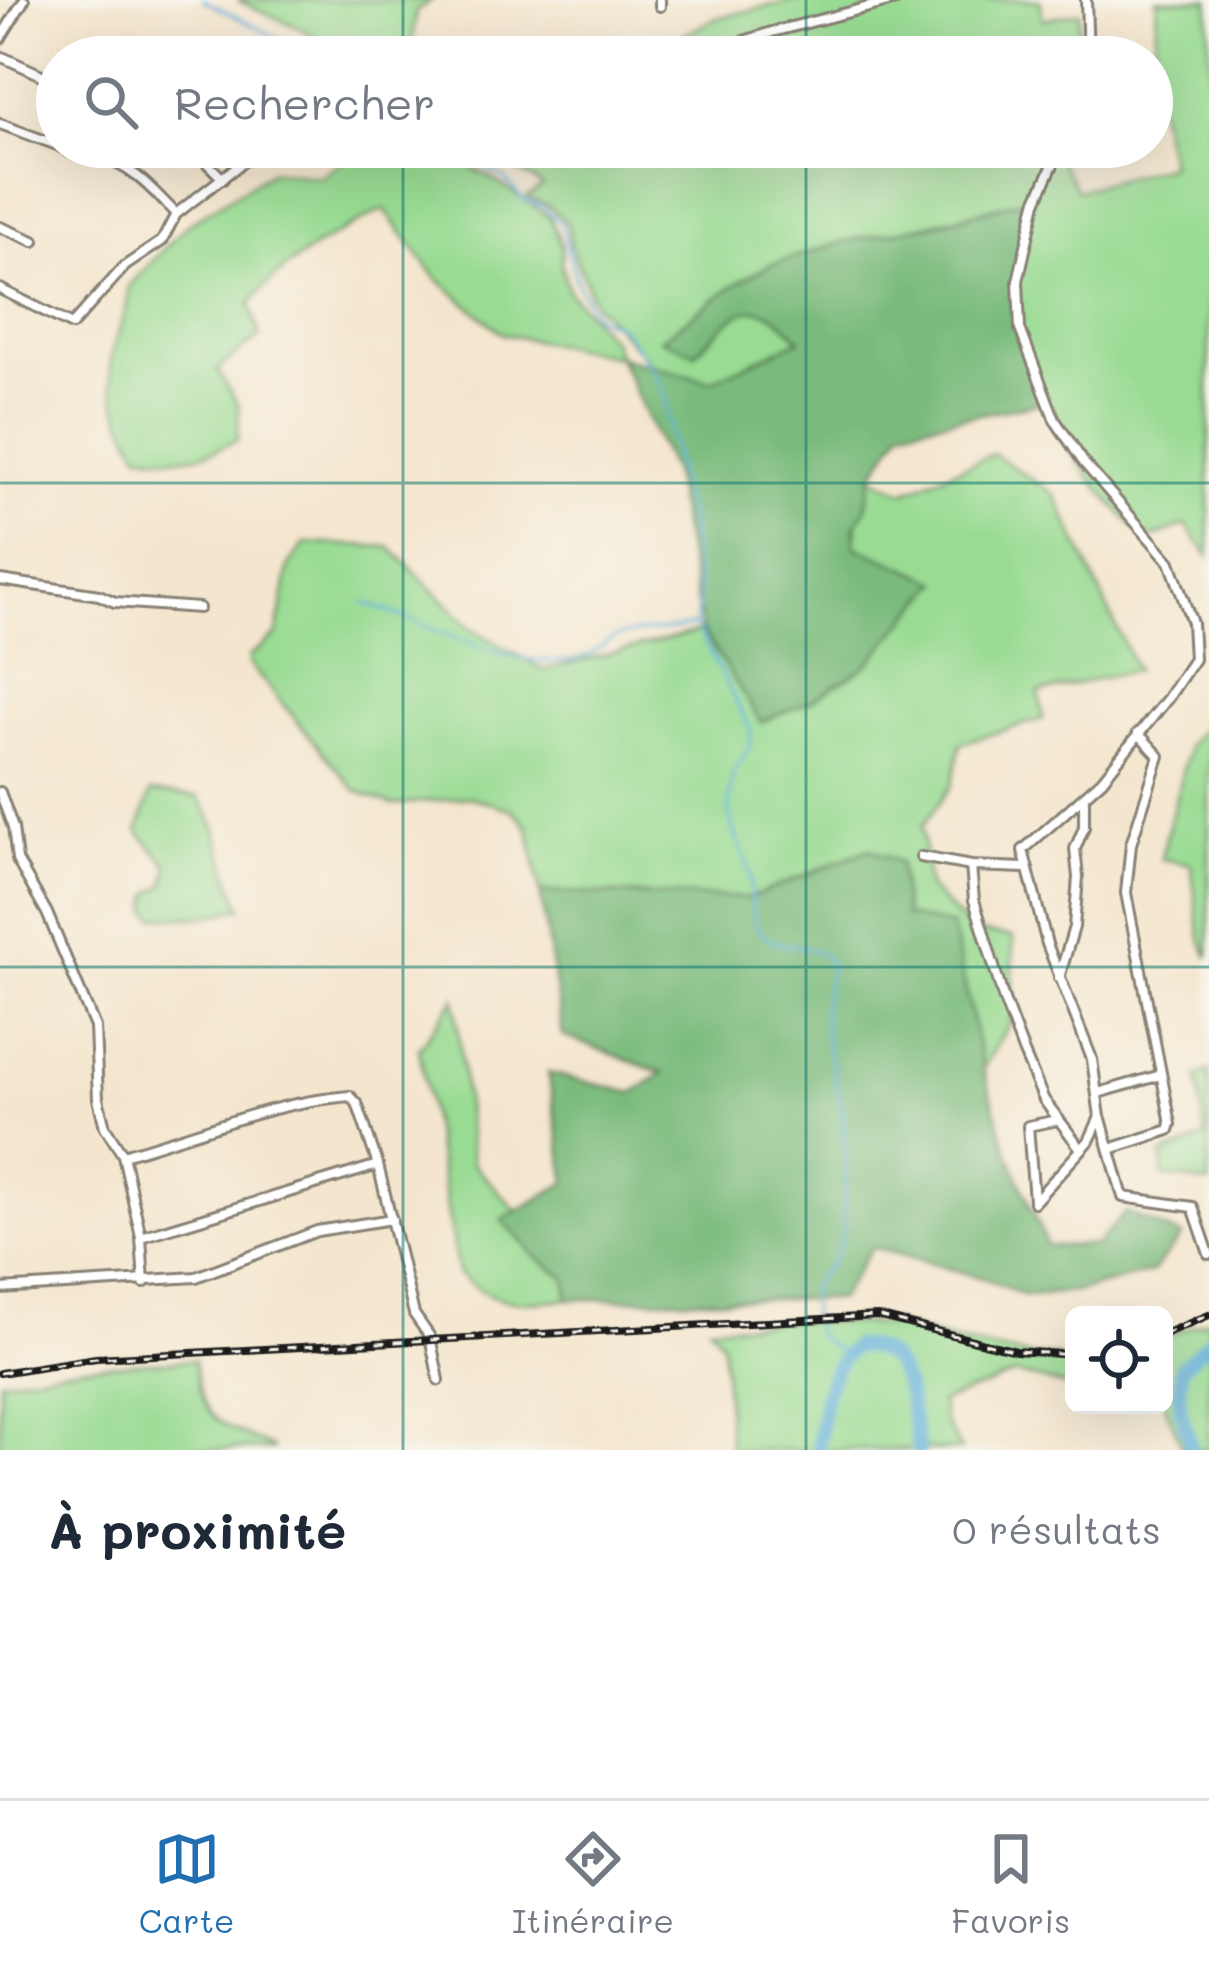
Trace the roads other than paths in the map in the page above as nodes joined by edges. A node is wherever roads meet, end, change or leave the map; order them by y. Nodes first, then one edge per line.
1 (23, 0) edge
2 (896, 0) edge
3 (1086, 0) edge
4 (762, 36) edge
5 (1087, 36) edge
6 (0, 39) edge
7 (0, 56) edge
8 (36, 72) edge
9 (0, 124) edge
10 (36, 137) edge
11 (120, 168) edge
12 (213, 168) edge
13 (236, 168) edge
14 (1053, 168) edge
15 (224, 178) junction
16 (176, 214) junction
17 (0, 227) edge
18 (34, 241) dead end
19 (0, 289) edge
20 (0, 580) edge
21 (199, 608) dead end
22 (1138, 733) junction
23 (0, 792) edge
24 (1084, 798) junction
25 (921, 857) dead end
26 (971, 866) junction
27 (1024, 868) junction
28 (1059, 980) junction
29 (1161, 1076) junction
30 (1098, 1093) junction
31 (1100, 1118) junction
32 (1058, 1120) junction
33 (1081, 1149) junction
34 (1110, 1149) junction
35 (123, 1155) junction
36 (378, 1165) junction
37 (392, 1219) junction
38 (142, 1237) junction
39 (1209, 1254) edge
40 (144, 1283) junction
41 (0, 1288) edge
42 (439, 1380) dead end

1 - 6 street
2 - 4 street
3 - 5 street
7 - 8 street
9 - 10 street
11 - 16 street
12 - 15 street
13 - 15 street
14 - 22 street
15 - 16 street
16 - 19 street
17 - 18 street
20 - 21 street
22 - 24 street
22 - 29 street
23 - 35 street
24 - 27 street
24 - 28 street
25 - 26 street
26 - 27 street
26 - 32 street
27 - 28 street
28 - 30 street
29 - 30 street
29 - 34 street
30 - 31 street
31 - 33 street
31 - 34 street
32 - 33 street
32 - 33 street
34 - 39 street
35 - 36 street
35 - 38 street
36 - 37 street
36 - 38 street
37 - 40 street
37 - 42 street
38 - 40 street
40 - 41 street

